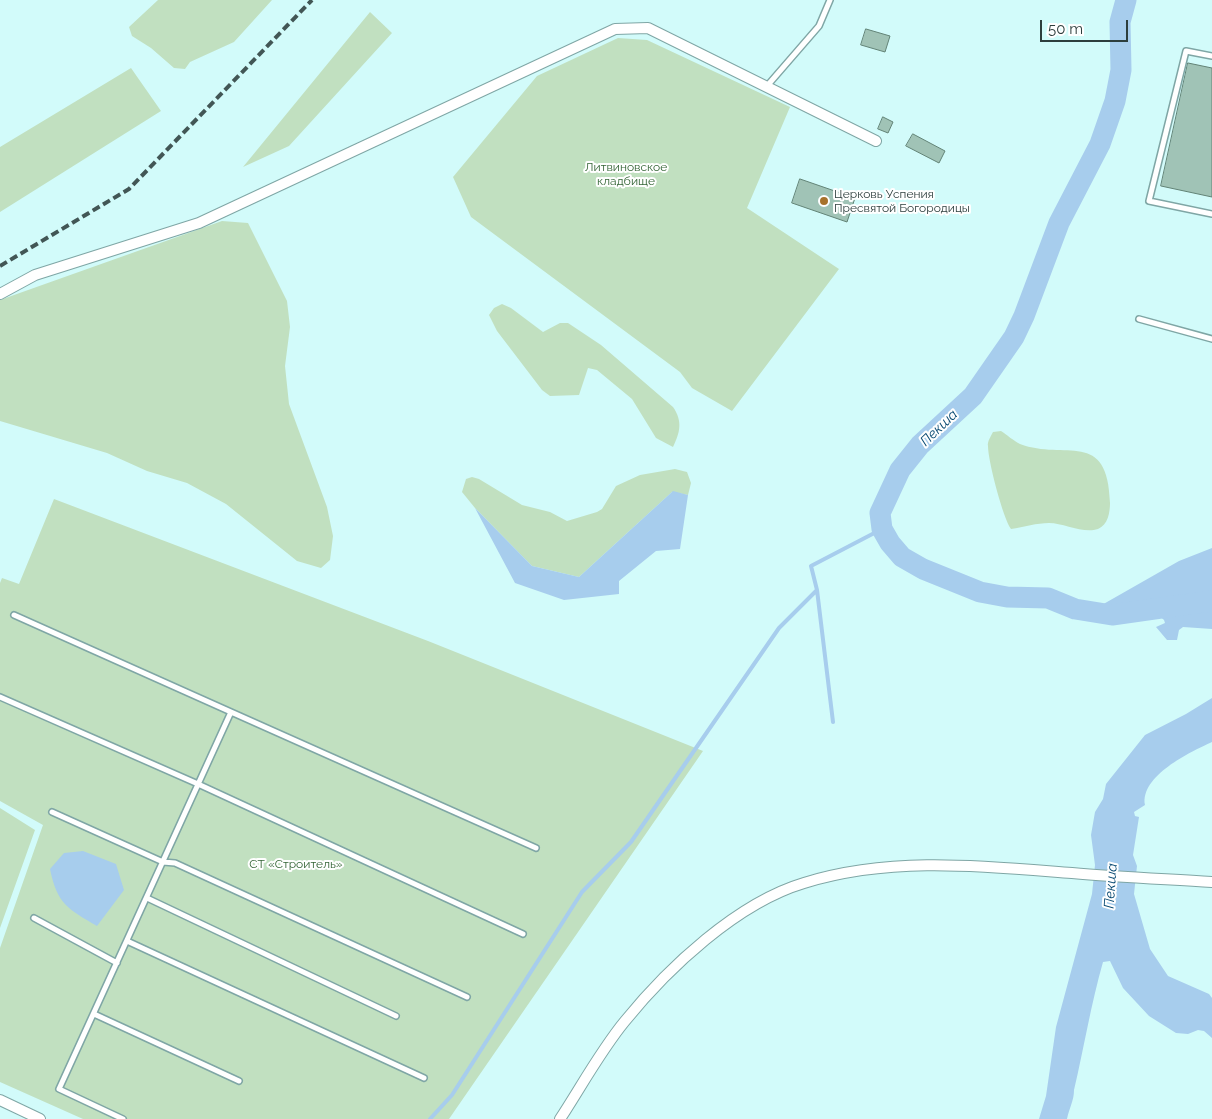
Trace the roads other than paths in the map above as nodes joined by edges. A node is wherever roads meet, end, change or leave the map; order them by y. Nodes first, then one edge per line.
1 (830, 0) edge
2 (1212, 56) edge
3 (766, 87) junction
4 (876, 141) dead end
5 (1212, 214) edge
6 (0, 294) edge
7 (1139, 319) dead end
8 (1212, 339) edge
9 (14, 615) dead end
10 (0, 697) edge
11 (231, 712) junction
12 (198, 784) junction
13 (52, 812) dead end
14 (536, 848) dead end
15 (163, 862) junction
16 (1212, 882) edge
17 (147, 898) junction
18 (34, 918) dead end
19 (523, 934) dead end
20 (127, 941) junction
21 (117, 962) junction
22 (467, 997) dead end
23 (94, 1014) junction
24 (396, 1016) dead end
25 (424, 1078) dead end
26 (239, 1081) dead end
27 (0, 1100) edge
28 (40, 1119) edge
29 (123, 1119) edge
30 (560, 1119) edge

1 - 3 lane
2 - 5 lane
3 - 4 street
3 - 6 street
7 - 8 lane
9 - 11 lane
10 - 12 lane
11 - 12 lane
11 - 14 lane
12 - 15 lane
12 - 19 lane
13 - 15 lane
15 - 17 lane
15 - 22 lane
16 - 30 street
17 - 20 lane
17 - 24 lane
18 - 21 lane
20 - 21 lane
20 - 25 lane
21 - 23 lane
23 - 26 lane
23 - 29 lane
27 - 28 street

